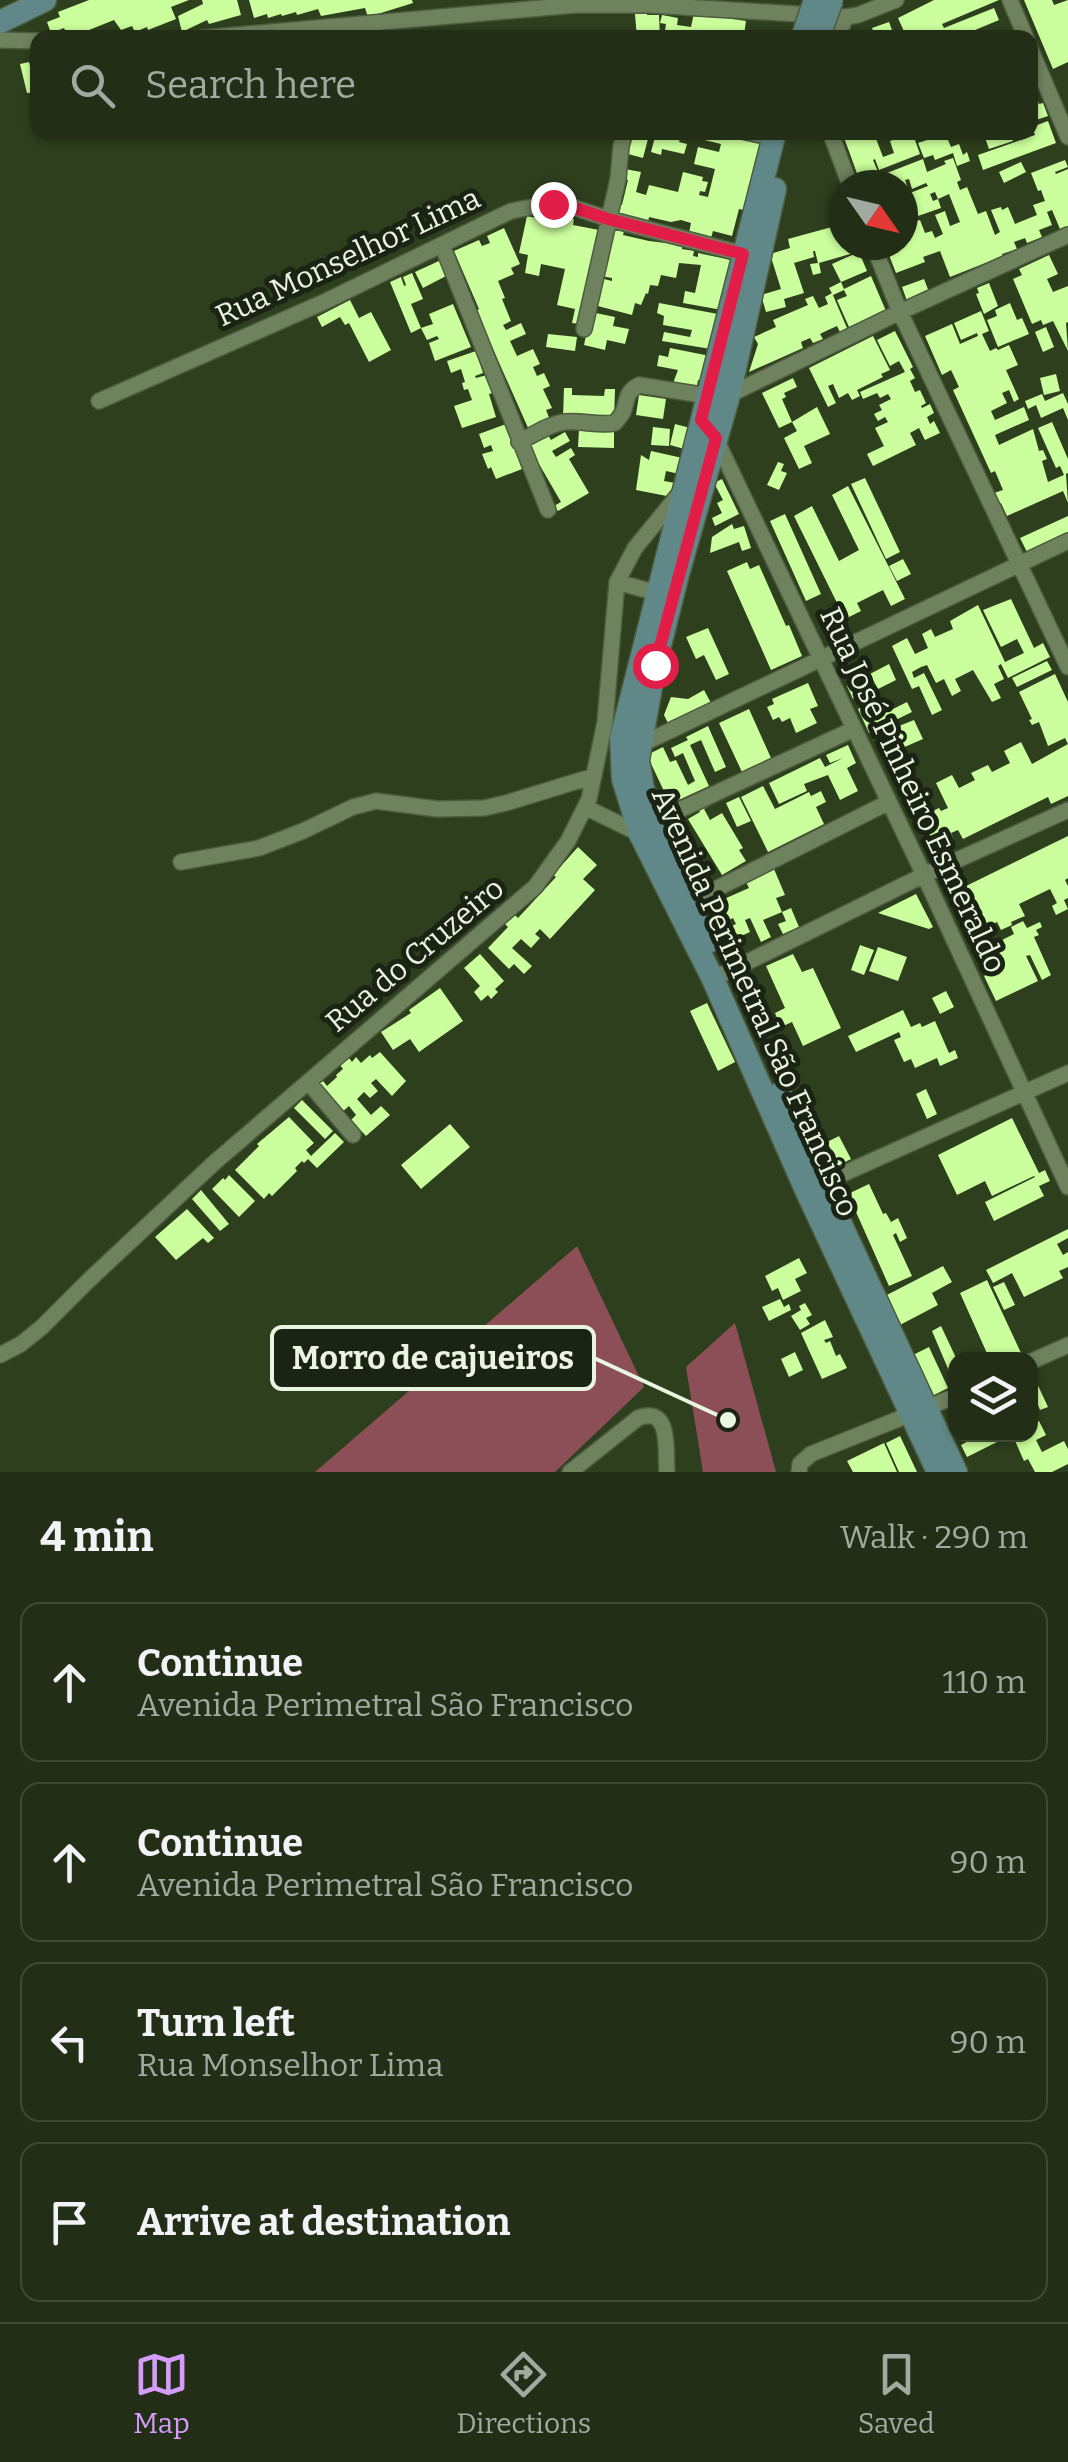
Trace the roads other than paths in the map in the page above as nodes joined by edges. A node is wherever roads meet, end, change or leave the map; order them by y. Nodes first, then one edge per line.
1 (45, 0) edge
2 (815, 0) edge
3 (896, 0) edge
4 (1010, 0) edge
5 (839, 8) edge
6 (0, 22) edge
7 (293, 30) edge
8 (805, 30) edge
9 (824, 30) edge
10 (1023, 30) edge
11 (0, 40) edge
12 (30, 41) edge
13 (1038, 67) edge
14 (1068, 137) edge
15 (623, 140) edge
16 (777, 140) edge
17 (778, 140) edge
18 (833, 140) edge
19 (844, 170) edge
20 (608, 219) junction
21 (1068, 235) edge
22 (442, 244) junction
23 (743, 254) junction
24 (880, 260) edge
25 (900, 312) junction
26 (584, 329) dead end
27 (718, 396) junction
28 (99, 402) dead end
29 (709, 429) junction
30 (519, 442) junction
31 (686, 487) junction
32 (548, 510) dead end
33 (1068, 541) edge
34 (1019, 564) junction
35 (616, 582) junction
36 (657, 593) junction
37 (821, 659) junction
38 (1068, 667) edge
39 (854, 728) junction
40 (640, 745) junction
41 (594, 776) junction
42 (889, 802) junction
43 (585, 807) junction
44 (1068, 810) edge
45 (648, 828) junction
46 (181, 862) dead end
47 (924, 875) junction
48 (692, 901) junction
49 (719, 976) junction
50 (1068, 1073) edge
51 (308, 1082) junction
52 (1024, 1093) junction
53 (353, 1136) dead end
54 (814, 1187) junction
55 (1068, 1187) edge
56 (1068, 1345) edge
57 (0, 1355) edge
58 (1038, 1358) edge
59 (948, 1400) edge
60 (920, 1412) junction
61 (570, 1472) edge
62 (667, 1472) edge
63 (799, 1472) edge
64 (938, 1472) edge
65 (956, 1472) edge

1 - 6 main road
2 - 8 main road, bridge
3 - 5 street
4 - 10 street
5 - 7 street
5 - 9 main road, bridge
11 - 12 street
13 - 14 street
15 - 20 street
16 - 23 main road, Avenida Perimetral São Francisco
17 - 27 main road, Avenida Perimetral São Francisco
18 - 19 street
20 - 22 street, Rua Monselhor Lima
20 - 23 street, Rua Monselhor Lima
20 - 26 street
21 - 25 street
22 - 28 street, Rua Monselhor Lima
22 - 30 street
23 - 27 main road, Avenida Perimetral São Francisco
24 - 25 street
25 - 27 street
25 - 34 street
27 - 29 main road, Avenida Perimetral São Francisco
27 - 30 street
29 - 31 main road, Avenida Perimetral São Francisco
29 - 37 street, Rua José Pinheiro Esmeraldo
29 - 40 main road, Avenida Perimetral São Francisco
30 - 32 street
31 - 35 street, Rua do Cruzeiro
31 - 36 main road, Avenida Perimetral São Francisco
33 - 34 street
34 - 37 street
34 - 38 street
35 - 36 street
35 - 41 street, Rua do Cruzeiro
36 - 45 main road, Avenida Perimetral São Francisco
37 - 39 street, Rua José Pinheiro Esmeraldo
37 - 40 street
39 - 42 street, Rua José Pinheiro Esmeraldo
39 - 45 street
40 - 45 main road, Avenida Perimetral São Francisco
41 - 43 street, Rua do Cruzeiro
41 - 46 street
42 - 47 street, Rua José Pinheiro Esmeraldo
42 - 48 street
43 - 45 street
43 - 51 street, Rua do Cruzeiro
44 - 47 street
45 - 48 main road, Avenida Perimetral São Francisco
45 - 49 main road, Avenida Perimetral São Francisco
47 - 49 street
47 - 52 street, Rua José Pinheiro Esmeraldo
48 - 49 main road, Avenida Perimetral São Francisco
49 - 54 main road, Avenida Perimetral São Francisco
50 - 52 street
51 - 53 street
51 - 57 street, Rua do Cruzeiro
52 - 54 street
52 - 55 street, Rua José Pinheiro Esmeraldo
54 - 60 main road, Avenida Perimetral São Francisco
56 - 58 street
59 - 60 street
60 - 63 street
60 - 64 main road, Avenida Perimetral São Francisco
60 - 65 main road, Avenida Perimetral São Francisco
61 - 62 street

